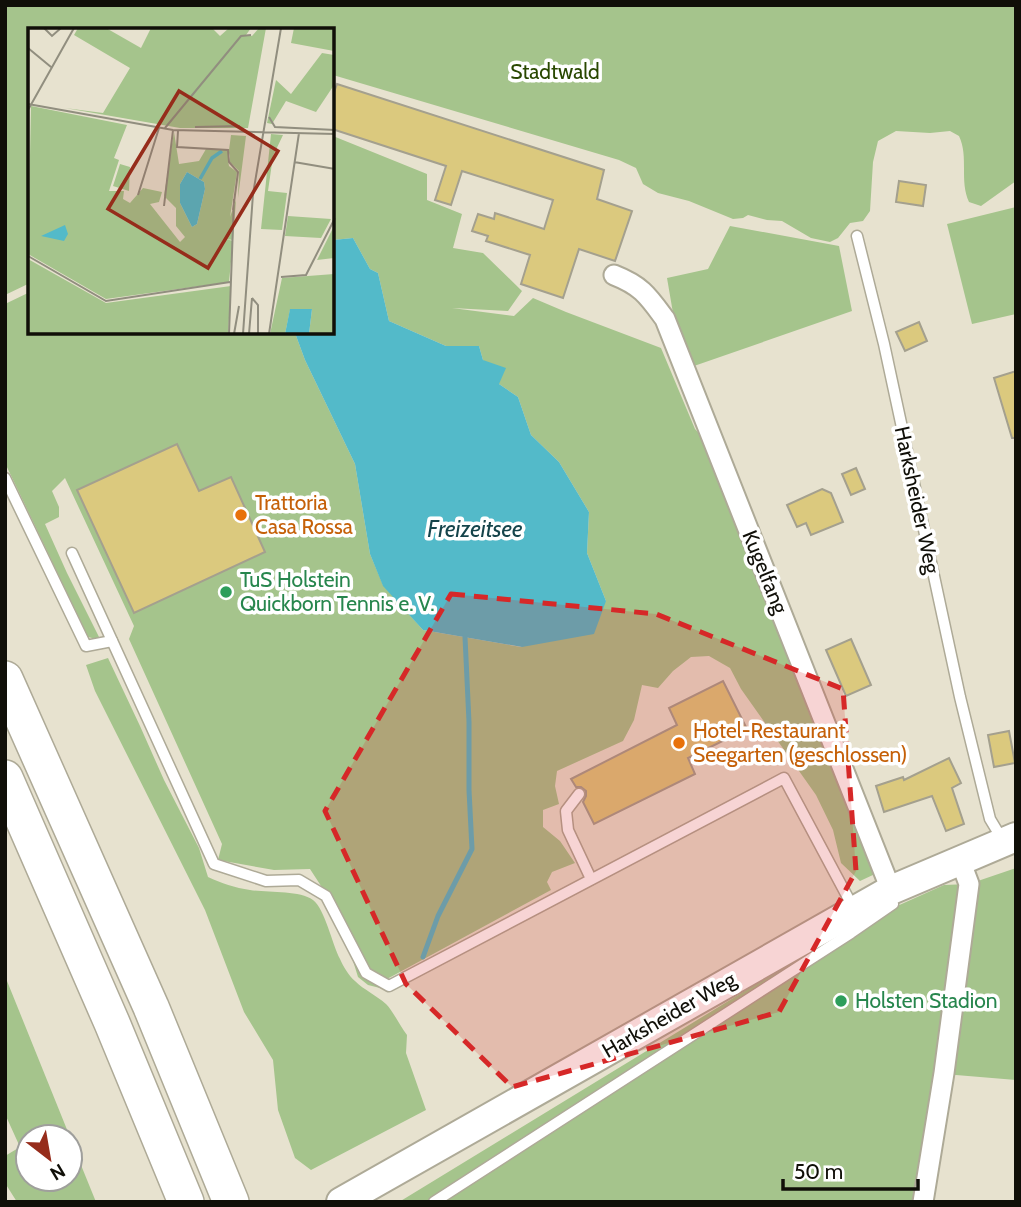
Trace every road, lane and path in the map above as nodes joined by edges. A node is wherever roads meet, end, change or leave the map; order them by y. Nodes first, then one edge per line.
1 (857, 236) dead end
2 (614, 275) dead end
3 (5, 478) edge
4 (72, 553) dead end
5 (112, 640) junction
6 (5, 679) edge
7 (5, 778) edge
8 (579, 794) dead end
9 (1010, 840) edge
10 (954, 863) junction
11 (591, 879) junction
12 (891, 890) junction
13 (854, 910) junction
14 (186, 1202) edge
15 (231, 1202) edge
16 (341, 1202) edge
17 (434, 1202) edge
18 (923, 1202) edge

1 - 9 lane, Harksheider Weg
2 - 12 street, Kugelfang
3 - 5 lane
4 - 5 lane
5 - 11 lane
6 - 15 highway
7 - 14 highway
8 - 11 lane
9 - 10 main road, Harksheider Weg
10 - 12 main road, Harksheider Weg
10 - 17 lane
10 - 18 street
11 - 13 lane
12 - 13 main road, Harksheider Weg
13 - 16 main road, Harksheider Weg

